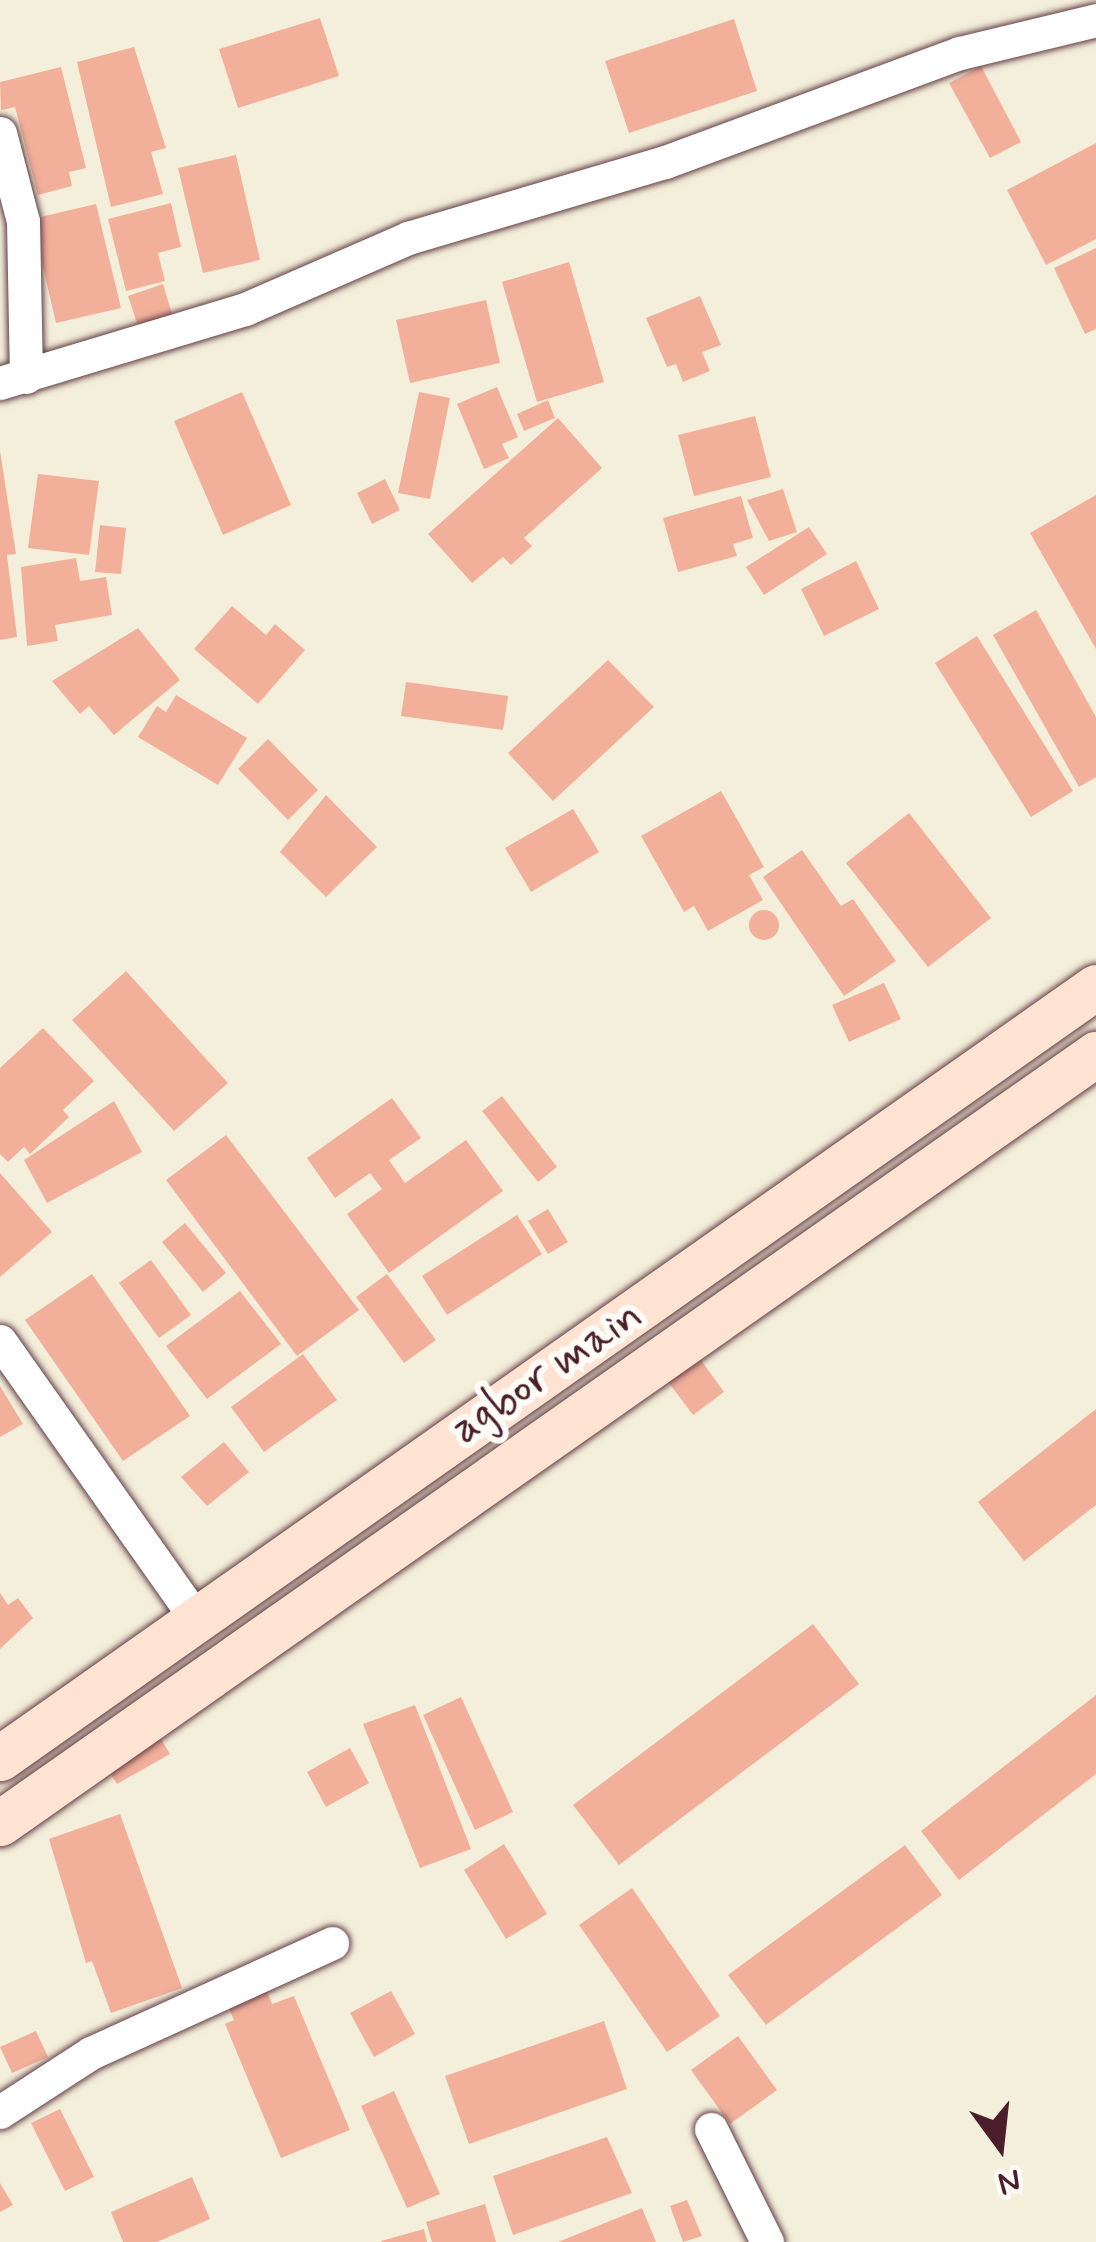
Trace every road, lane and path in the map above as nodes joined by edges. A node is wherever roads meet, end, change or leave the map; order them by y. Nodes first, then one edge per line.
1 (1096, 20) edge
2 (0, 133) edge
3 (13, 380) edge
4 (1096, 987) edge
5 (1096, 1054) edge
6 (0, 1341) edge
7 (198, 1622) junction
8 (0, 1758) edge
9 (0, 1822) edge
10 (332, 1943) dead end
11 (0, 2112) edge
12 (712, 2129) dead end
13 (767, 2242) edge

1 - 3 street
2 - 3 street
4 - 7 main road, agbor main
5 - 9 main road, agbor main
6 - 7 street
7 - 8 main road, agbor main
10 - 11 street
12 - 13 street

